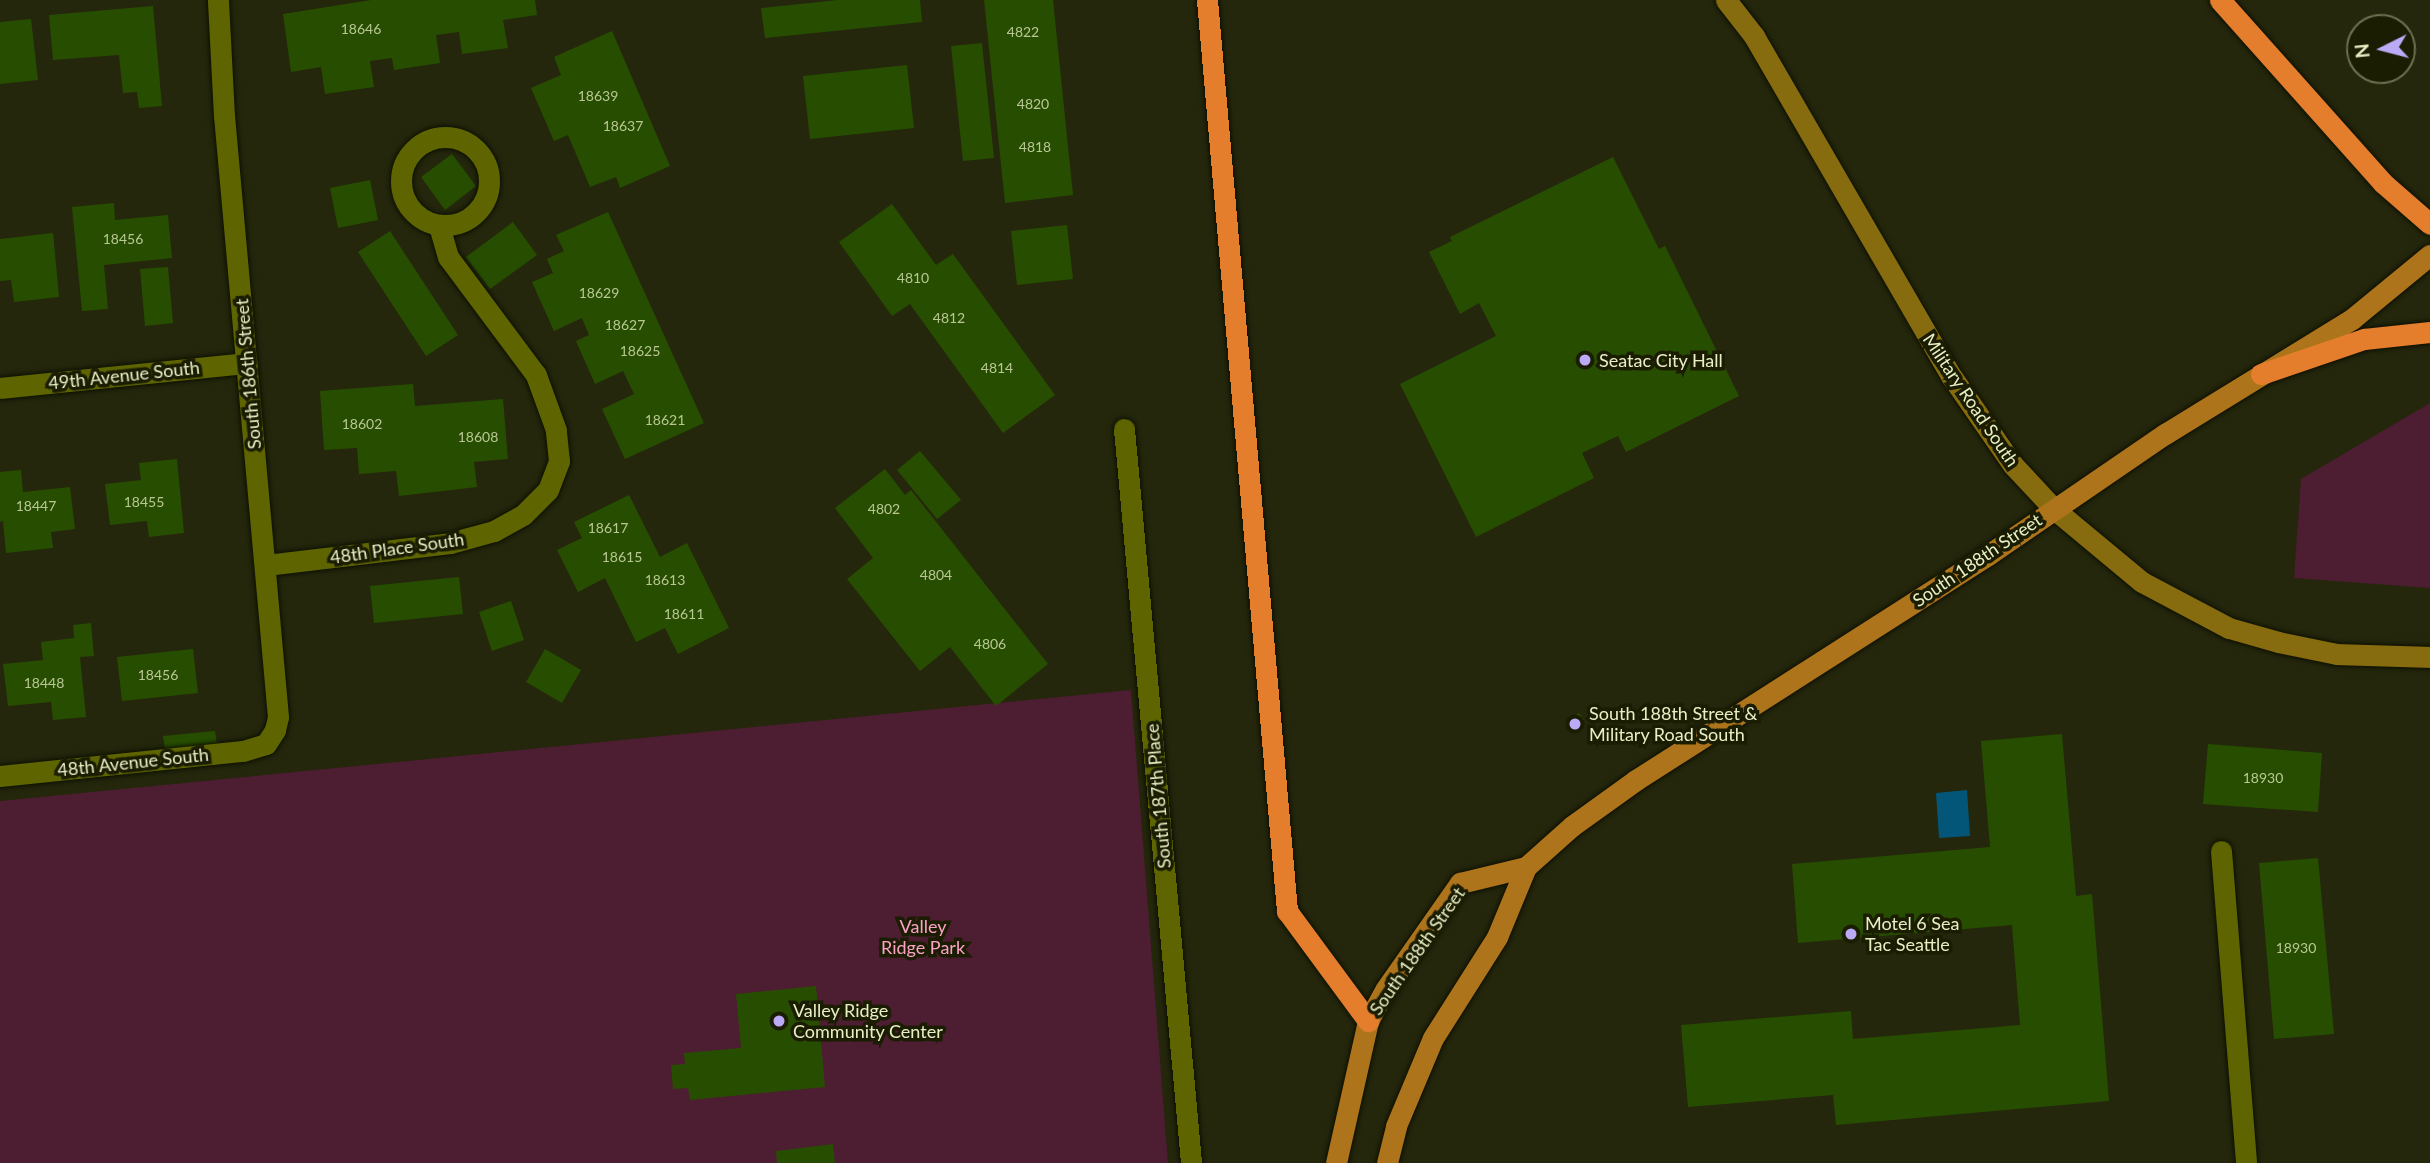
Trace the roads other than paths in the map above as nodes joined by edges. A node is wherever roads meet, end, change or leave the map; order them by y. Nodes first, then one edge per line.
1 (218, 0) edge
2 (1207, 0) edge
3 (1726, 0) edge
4 (2220, 0) edge
5 (2430, 224) edge
6 (439, 226) junction
7 (2430, 256) edge
8 (2430, 332) edge
9 (247, 363) junction
10 (2261, 374) junction
11 (0, 387) edge
12 (1124, 429) dead end
13 (2054, 509) junction
14 (266, 565) junction
15 (2430, 657) edge
16 (266, 744) joint
17 (0, 776) edge
18 (2221, 851) dead end
19 (1525, 867) junction
20 (1368, 1021) junction
21 (1191, 1163) edge
22 (1336, 1163) edge
23 (1387, 1163) edge
24 (2246, 1163) edge

1 - 9 street, South 186th Street
2 - 20 highway
3 - 13 main road, Military Road South
4 - 5 highway
6 - 6 street
6 - 14 street, 48th Place South
7 - 10 main road, South 188th Street
8 - 10 highway
9 - 11 street, 49th Avenue South
9 - 14 street, South 186th Street
10 - 13 main road, South 188th Street
12 - 21 street, South 187th Place
13 - 15 main road, Military Road South
13 - 19 main road, South 188th Street
14 - 16 street, South 186th Street
16 - 17 street, 48th Avenue South
18 - 24 street
19 - 20 main road, South 188th Street
19 - 23 main road, South 188th Street
20 - 22 main road, South 188th Street

